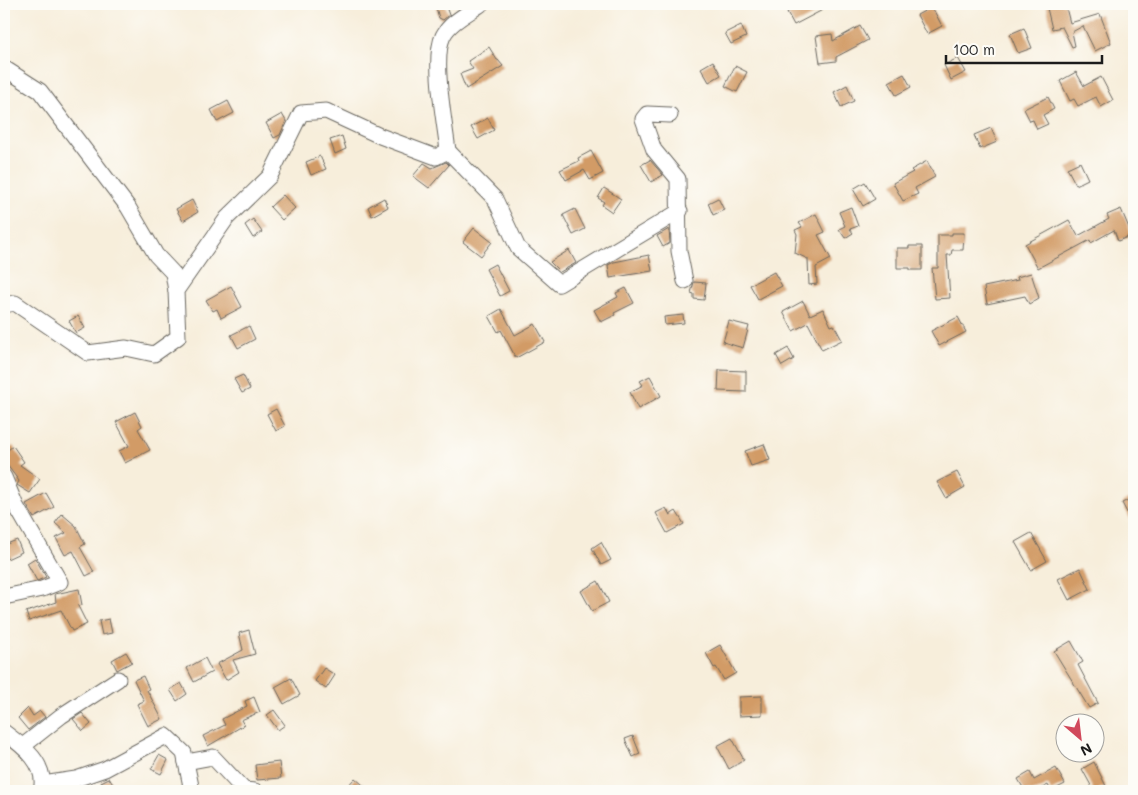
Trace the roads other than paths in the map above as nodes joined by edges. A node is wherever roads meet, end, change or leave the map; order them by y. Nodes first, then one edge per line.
1 (481, 4) edge
2 (4, 68) edge
3 (670, 115) dead end
4 (448, 151) junction
5 (680, 211) junction
6 (685, 281) dead end
7 (176, 290) junction
8 (4, 305) edge
9 (4, 478) edge
10 (4, 597) edge
11 (118, 679) dead end
12 (4, 732) edge
13 (23, 746) junction
14 (186, 762) junction
15 (42, 788) edge
16 (187, 791) edge
17 (255, 791) edge

1 - 4 street
2 - 7 street
3 - 5 street
4 - 5 street
4 - 7 street
5 - 6 street
7 - 8 street
9 - 10 street
11 - 13 street
12 - 13 street
13 - 15 street
14 - 15 street
14 - 16 street
14 - 17 street

